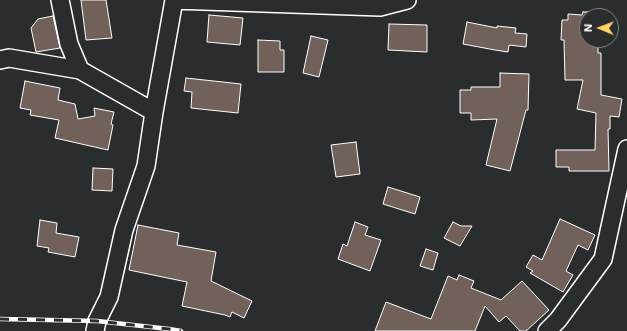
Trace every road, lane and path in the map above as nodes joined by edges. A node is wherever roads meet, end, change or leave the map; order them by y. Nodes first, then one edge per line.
1 (60, 0) edge
2 (174, 0) edge
3 (407, 0) edge
4 (0, 60) edge
5 (80, 70) junction
6 (154, 112) junction
7 (627, 149) edge
8 (95, 331) edge
9 (547, 331) edge

1 - 5 street
2 - 3 street
2 - 6 street
4 - 5 street
5 - 6 street
6 - 8 street
7 - 9 street

